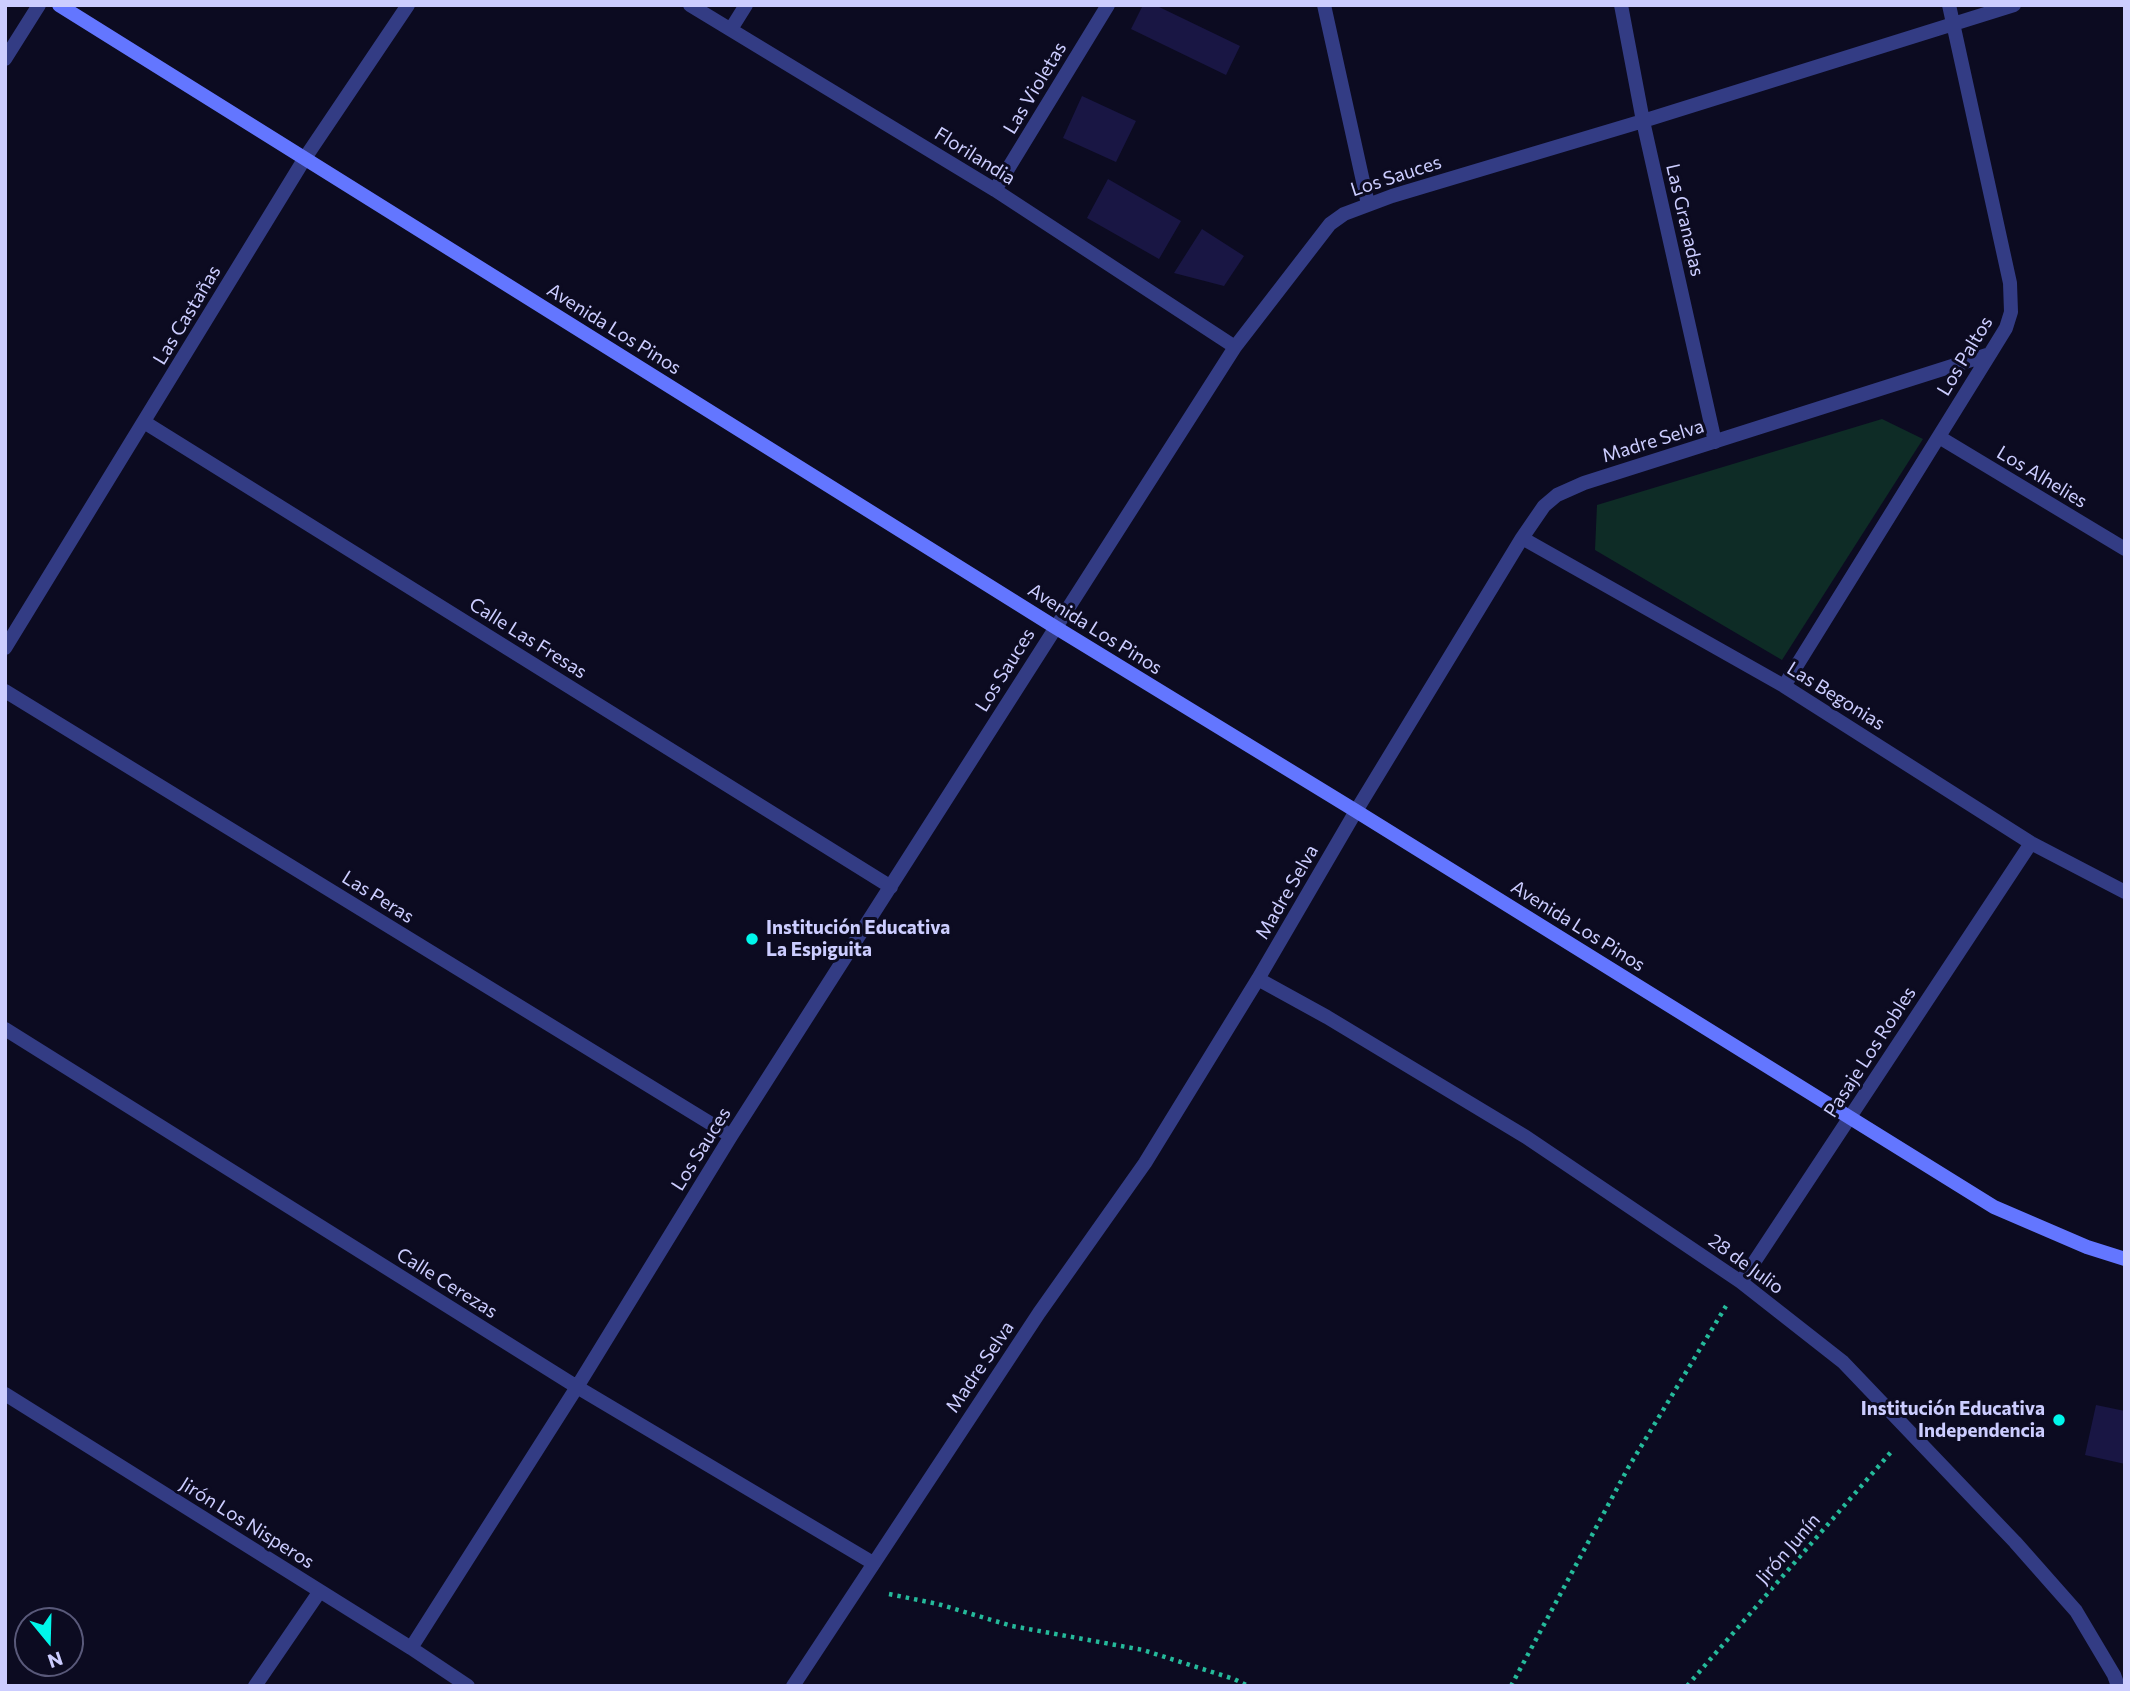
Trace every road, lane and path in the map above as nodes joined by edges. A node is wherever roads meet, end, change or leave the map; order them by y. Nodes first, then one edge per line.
1 (39, 5) edge
2 (59, 5) edge
3 (408, 5) edge
4 (690, 5) edge
5 (747, 5) edge
6 (1108, 5) edge
7 (1324, 5) edge
8 (1621, 5) edge
9 (1949, 5) edge
10 (2014, 5) edge
11 (1953, 25) junction
12 (731, 29) junction
13 (5, 59) edge
14 (1643, 121) junction
15 (305, 159) junction
16 (995, 190) junction
17 (1368, 204) junction
18 (1235, 347) junction
19 (1990, 354) junction
20 (144, 422) junction
21 (1939, 437) junction
22 (1715, 442) junction
23 (1522, 538) junction
24 (2125, 549) edge
25 (1055, 627) junction
26 (5, 648) edge
27 (1784, 686) junction
28 (5, 691) edge
29 (1356, 811) junction
30 (2031, 843) junction
31 (891, 887) junction
32 (2125, 892) edge
33 (1258, 979) junction
34 (5, 1028) edge
35 (1850, 1118) junction
36 (732, 1136) junction
37 (2125, 1259) edge
38 (1741, 1282) junction
39 (578, 1387) junction
40 (5, 1394) edge
41 (1910, 1430) junction
42 (873, 1563) junction
43 (857, 1587) junction
44 (320, 1591) junction
45 (411, 1648) junction
46 (255, 1686) edge
47 (468, 1686) edge
48 (793, 1686) edge
49 (1248, 1686) edge
50 (1511, 1686) edge
51 (1687, 1686) edge
52 (2118, 1686) edge

1 - 13 street
2 - 15 street, Avenida Los Pinos
3 - 15 street, Las Castañas
4 - 12 street, Florilandia
5 - 12 street
6 - 16 street, Las Violetas
7 - 17 street
8 - 14 street, Las Granadas
9 - 11 street, Los Paltos
10 - 11 street, Los Sauces
11 - 14 street, Los Sauces
11 - 19 street, Los Paltos
12 - 16 street, Florilandia
14 - 17 street, Los Sauces
14 - 22 street, Las Granadas
15 - 20 street, Las Castañas
15 - 25 street, Avenida Los Pinos
16 - 18 street, Florilandia
17 - 18 street, Los Sauces
18 - 25 street, Los Sauces
19 - 21 street, Los Paltos
19 - 22 street, Madre Selva
20 - 26 street, Las Castañas
20 - 31 street, Calle Las Fresas
21 - 24 street, Los Alhelies
21 - 27 street, Los Paltos
22 - 23 street, Madre Selva
23 - 27 street, Las Begonias
23 - 29 street, Madre Selva
25 - 29 street, Avenida Los Pinos
25 - 31 street, Los Sauces
27 - 30 street, Las Begonias
28 - 36 street, Las Peras
29 - 33 street, Madre Selva
29 - 35 street, Avenida Los Pinos
30 - 32 street, Las Begonias
30 - 35 street, Pasaje Los Robles
31 - 36 street, Los Sauces
33 - 38 street, 28 de Julio
33 - 42 street, Madre Selva
34 - 39 street, Calle Cerezas
35 - 37 street, Avenida Los Pinos
35 - 38 street, Pasaje Los Robles
36 - 39 street, Los Sauces
38 - 41 street, 28 de Julio
38 - 50 path
39 - 42 street, Calle Cerezas
39 - 45 street, Los Sauces
40 - 44 street, Jirón Los Nisperos
41 - 51 path, Jirón Junín
41 - 52 street, 28 de Julio
42 - 43 street, Madre Selva
43 - 48 street, Madre Selva
43 - 49 path
44 - 45 street, Jirón Los Nisperos
44 - 46 street
45 - 47 street, Jirón Los Nisperos

